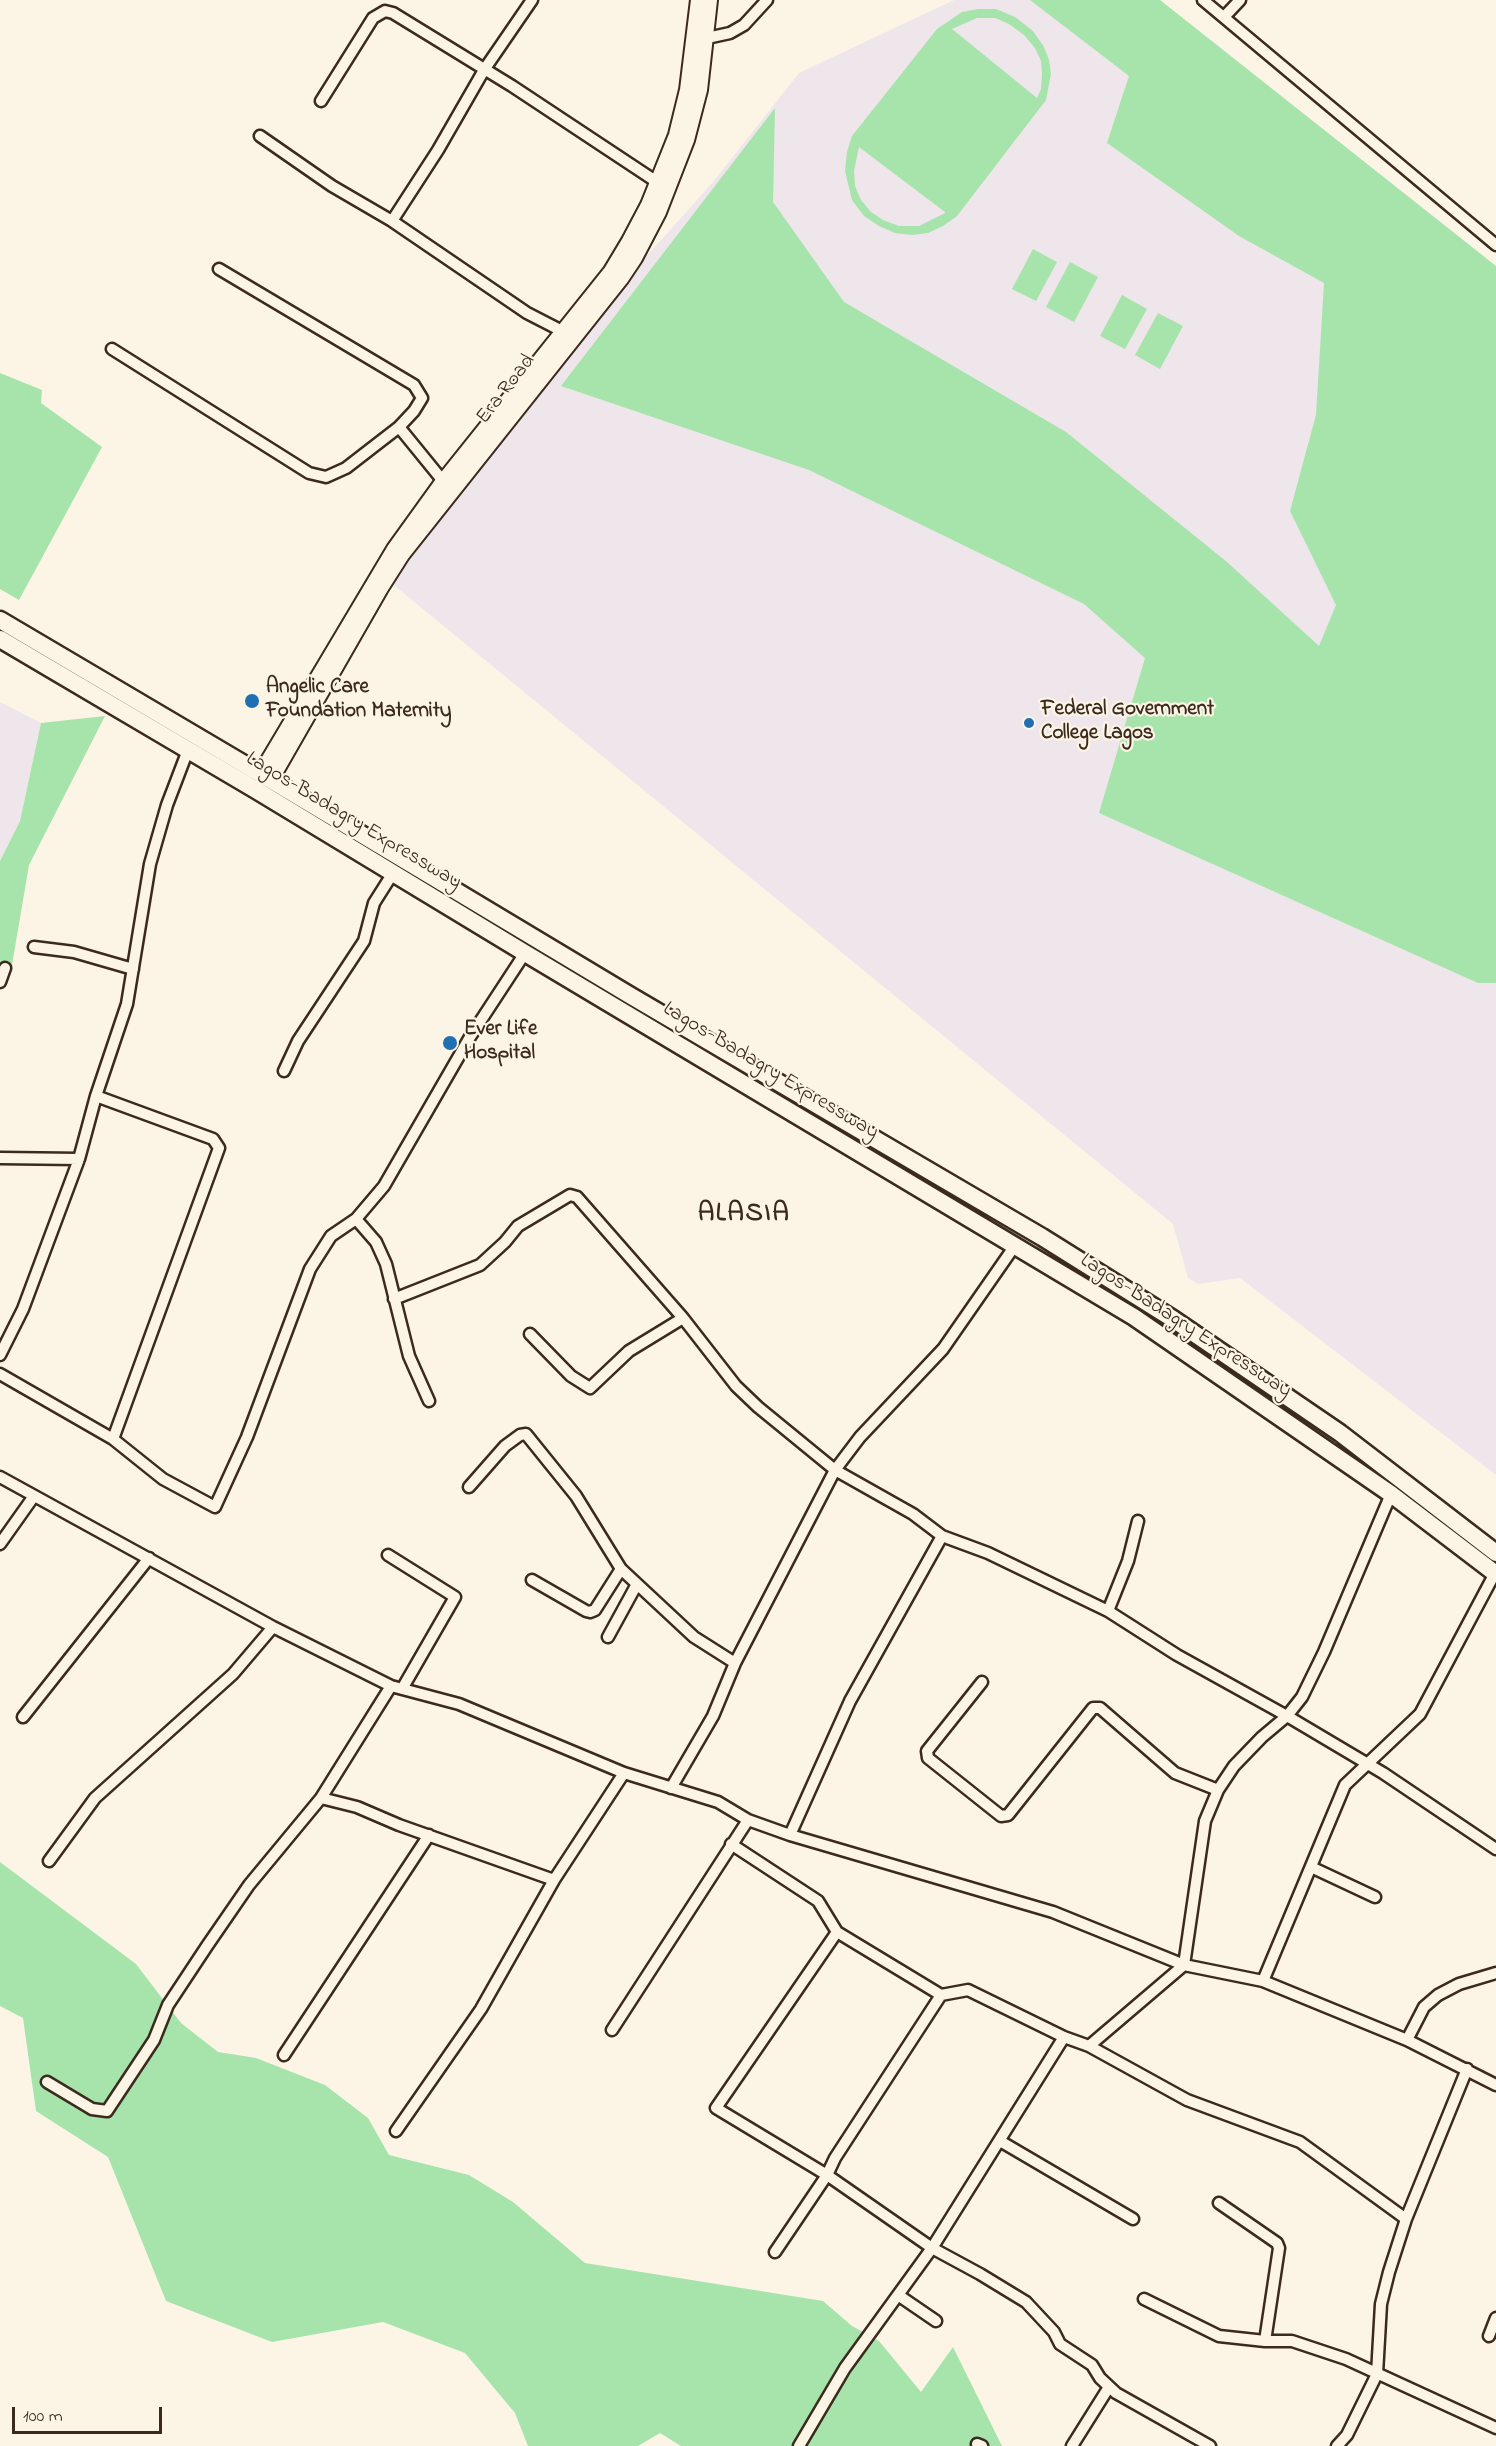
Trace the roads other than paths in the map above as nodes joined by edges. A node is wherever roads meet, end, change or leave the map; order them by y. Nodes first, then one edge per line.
1 (532, 0) edge
2 (698, 0) edge
3 (710, 0) edge
4 (767, 0) edge
5 (1203, 0) edge
6 (1239, 0) edge
7 (1224, 17) junction
8 (707, 38) junction
9 (484, 70) junction
10 (321, 101) dead end
11 (688, 115) junction
12 (260, 136) dead end
13 (657, 182) junction
14 (392, 221) junction
15 (1496, 245) edge
16 (219, 268) dead end
17 (562, 332) junction
18 (112, 349) dead end
19 (399, 427) junction
20 (442, 481) junction
21 (0, 620) edge
22 (0, 639) edge
23 (188, 750) junction
24 (266, 777) junction
25 (393, 873) junction
26 (34, 947) dead end
27 (525, 953) junction
28 (5, 968) dead end
29 (133, 969) junction
30 (0, 982) edge
31 (284, 1071) dead end
32 (96, 1096) junction
33 (0, 1158) edge
34 (79, 1159) junction
35 (356, 1219) junction
36 (1016, 1244) junction
37 (394, 1299) junction
38 (683, 1318) junction
39 (530, 1334) dead end
40 (0, 1355) edge
41 (0, 1374) edge
42 (429, 1401) dead end
43 (113, 1439) junction
44 (835, 1470) junction
45 (0, 1477) edge
46 (469, 1487) dead end
47 (1392, 1494) junction
48 (34, 1496) junction
49 (1138, 1521) dead end
50 (942, 1536) junction
51 (0, 1544) edge
52 (1496, 1553) edge
53 (388, 1556) dead end
54 (149, 1558) junction
55 (621, 1569) junction
56 (1496, 1574) edge
57 (532, 1580) dead end
58 (637, 1584) junction
59 (1108, 1611) junction
60 (273, 1627) junction
61 (608, 1637) dead end
62 (735, 1663) junction
63 (982, 1682) dead end
64 (396, 1688) junction
65 (1287, 1716) junction
66 (23, 1717) dead end
67 (1367, 1766) junction
68 (624, 1773) junction
69 (671, 1788) junction
70 (1218, 1790) junction
71 (321, 1798) junction
72 (748, 1820) junction
73 (429, 1835) junction
74 (790, 1835) junction
75 (731, 1844) junction
76 (1496, 1849) edge
77 (49, 1861) dead end
78 (1311, 1867) junction
79 (554, 1880) junction
80 (1375, 1897) dead end
81 (837, 1932) junction
82 (1184, 1965) junction
83 (1496, 1973) edge
84 (1263, 1981) junction
85 (941, 1995) junction
86 (612, 2030) dead end
87 (1064, 2037) junction
88 (1407, 2040) junction
89 (1089, 2046) junction
90 (284, 2055) dead end
91 (1467, 2069) junction
92 (47, 2082) dead end
93 (1496, 2085) edge
94 (396, 2131) dead end
95 (1000, 2141) junction
96 (827, 2175) junction
97 (1219, 2203) dead end
98 (1132, 2219) dead end
99 (1406, 2219) junction
100 (932, 2248) junction
101 (775, 2252) dead end
102 (898, 2295) junction
103 (1144, 2299) dead end
104 (1496, 2318) edge
105 (936, 2321) dead end
106 (1489, 2336) dead end
107 (1265, 2341) junction
108 (1377, 2374) junction
109 (1109, 2387) junction
110 (1496, 2428) edge
111 (799, 2446) edge
112 (1072, 2446) edge
113 (1210, 2446) edge
114 (1337, 2446) edge

1 - 9 street
2 - 11 main road
3 - 8 main road, Era Road
4 - 8 street
5 - 7 street
6 - 7 street
7 - 15 street
8 - 11 main road, Era Road
9 - 10 street
9 - 13 street
9 - 14 street
11 - 13 main road
11 - 24 main road, Era Road
12 - 14 street
13 - 17 main road
14 - 17 street
16 - 19 street
17 - 20 main road
18 - 19 street
19 - 20 street
20 - 24 main road
21 - 24 highway, Lagos-Badagry Expressway
22 - 23 highway, Lagos-Badagry Expressway
23 - 25 highway, Lagos-Badagry Expressway
23 - 29 street
24 - 52 highway, Lagos-Badagry Expressway
25 - 27 highway, Lagos-Badagry Expressway
25 - 31 street
26 - 29 street
27 - 35 street
27 - 36 highway, Lagos-Badagry Expressway
28 - 30 street
29 - 32 street
32 - 34 street
32 - 43 street
33 - 34 street
34 - 40 street
35 - 37 street
35 - 43 street
36 - 44 street
36 - 47 highway, Lagos-Badagry Expressway
37 - 38 street
37 - 42 street
38 - 39 street
38 - 44 street
41 - 43 street
44 - 50 street
44 - 62 street
45 - 48 street
46 - 55 street
47 - 56 highway, Lagos-Badagry Expressway
47 - 65 street
48 - 51 street
48 - 54 street
49 - 59 street
50 - 59 street
50 - 74 street
53 - 64 street
54 - 60 street
54 - 66 street
55 - 57 street
55 - 58 street
56 - 67 street
58 - 61 street
58 - 62 street
59 - 65 street
60 - 64 street
60 - 77 street
62 - 69 street
63 - 70 street
64 - 68 street
64 - 71 street
65 - 67 street
65 - 70 street
67 - 76 street
67 - 78 street
68 - 69 street
68 - 79 street
69 - 72 street
70 - 82 street
71 - 73 street
71 - 92 street
72 - 74 street
72 - 75 street
73 - 79 street
73 - 90 street
74 - 82 street
75 - 81 street
75 - 86 street
78 - 80 street
78 - 84 street
79 - 94 street
81 - 85 street
81 - 96 street
82 - 84 street
82 - 89 street
83 - 88 street
84 - 88 street
85 - 87 street
85 - 96 street
87 - 89 street
87 - 95 street
88 - 91 street
89 - 99 street
91 - 93 street
91 - 99 street
95 - 98 street
95 - 100 street
96 - 100 street
96 - 101 street
97 - 107 street
99 - 108 street
100 - 102 street
100 - 109 street
102 - 105 street
102 - 111 street
103 - 107 street
104 - 106 street
107 - 108 street
108 - 110 street
108 - 114 street
109 - 112 street
109 - 113 street

